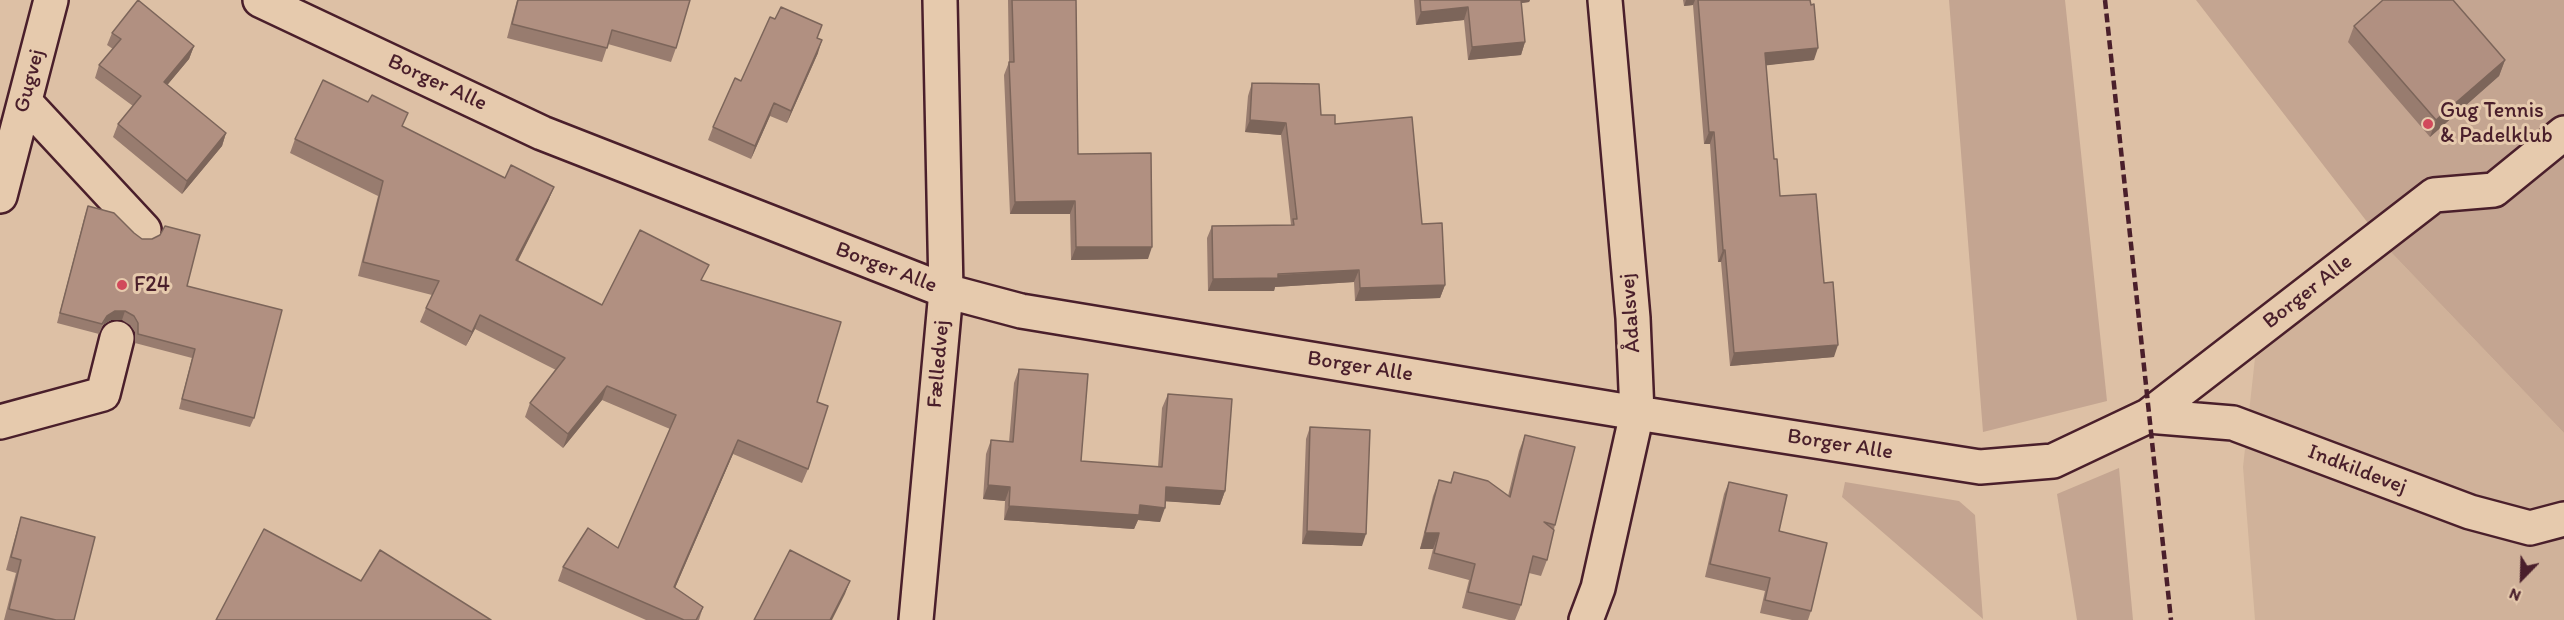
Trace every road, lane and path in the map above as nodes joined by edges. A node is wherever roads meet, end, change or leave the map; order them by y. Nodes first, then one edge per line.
1 (51, 0) edge
2 (260, 0) edge
3 (940, 0) edge
4 (1605, 0) edge
5 (25, 102) junction
6 (2564, 133) edge
7 (0, 196) edge
8 (144, 230) dead end
9 (946, 291) junction
10 (117, 338) dead end
11 (1637, 413) junction
12 (2148, 416) junction
13 (0, 422) edge
14 (2564, 519) edge
15 (916, 620) edge
16 (1586, 620) edge

1 - 5 street, Gugvej
2 - 9 street, Borger Alle
3 - 9 street, Fælledvej
4 - 11 street, Ådalsvej
5 - 7 street, Gugvej
5 - 8 street
6 - 12 street, Borger Alle
9 - 11 street, Borger Alle
9 - 15 street, Fælledvej
10 - 13 street
11 - 12 street, Borger Alle
11 - 16 street, Ådalsvej
12 - 14 street, Indkildevej

